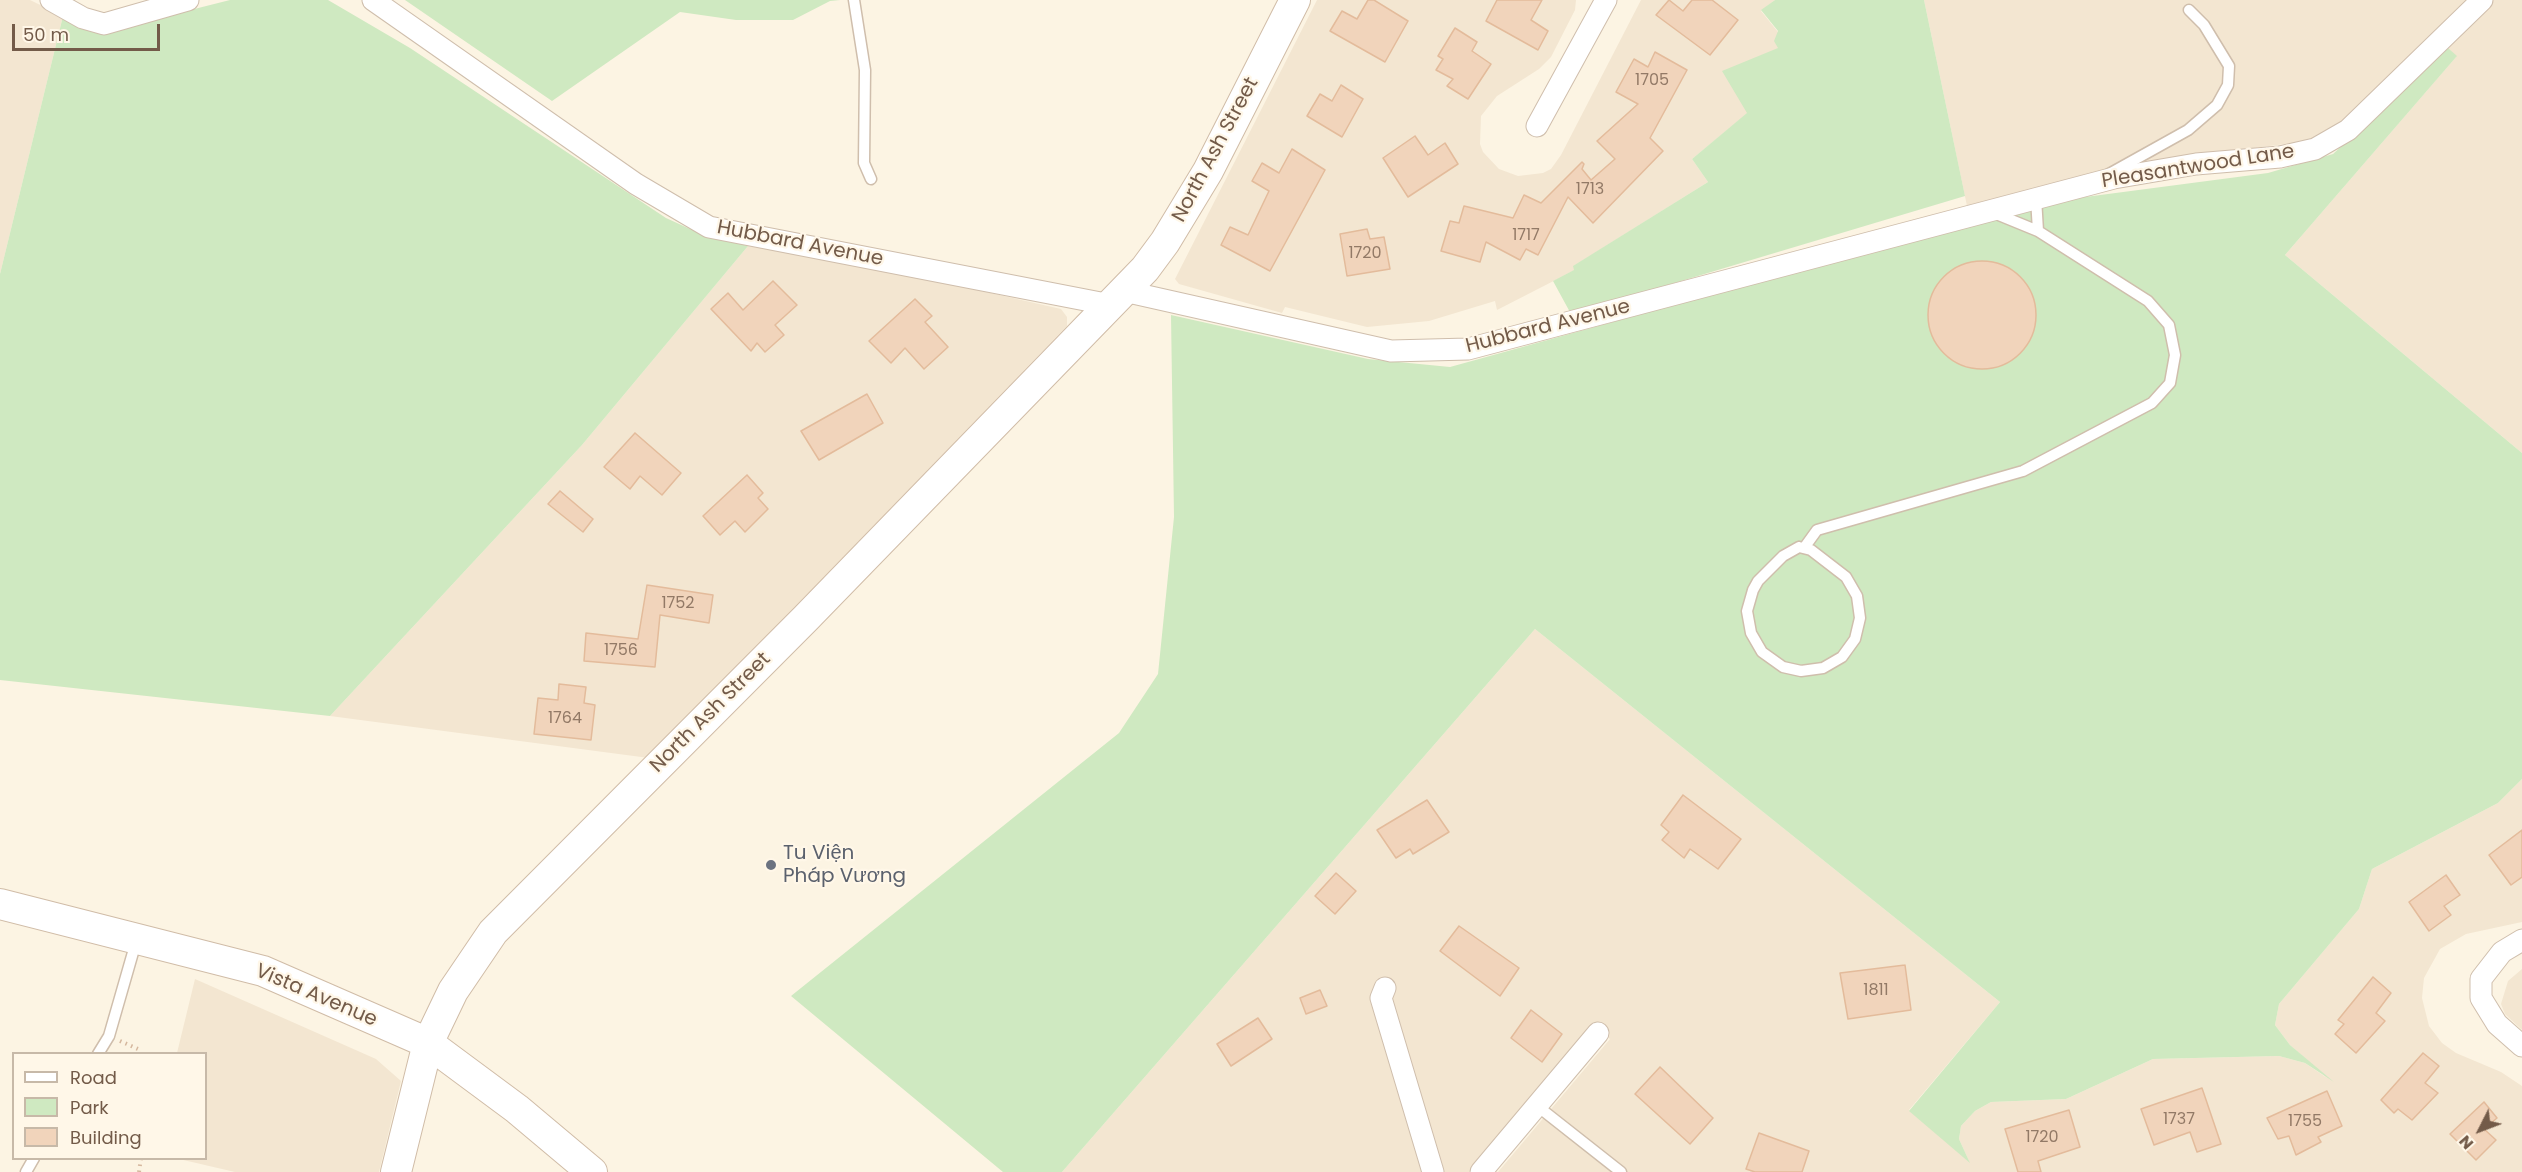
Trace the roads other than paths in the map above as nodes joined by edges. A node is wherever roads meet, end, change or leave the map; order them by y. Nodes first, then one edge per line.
1 (51, 0) edge
2 (188, 0) edge
3 (854, 0) edge
4 (1295, 0) edge
5 (1606, 0) edge
6 (2482, 0) edge
7 (380, 3) edge
8 (2189, 10) dead end
9 (1537, 126) dead end
10 (871, 179) dead end
11 (2099, 182) junction
12 (2036, 198) junction
13 (1978, 213) junction
14 (2038, 231) junction
15 (1118, 298) junction
16 (1804, 548) junction
17 (0, 904) edge
18 (137, 939) junction
19 (2522, 940) edge
20 (1385, 988) dead end
21 (1598, 1033) dead end
22 (428, 1043) junction
23 (2522, 1046) edge
24 (99, 1052) edge
25 (1536, 1105) junction
26 (396, 1172) edge
27 (592, 1172) edge
28 (1433, 1172) edge
29 (1481, 1172) edge
30 (1621, 1172) edge

1 - 2 street
3 - 10 lane
4 - 15 main road, North Ash Street
5 - 9 street
6 - 11 street, Pleasantwood Lane
7 - 15 street, Hubbard Avenue
8 - 11 lane
11 - 12 street, Pleasantwood Lane
12 - 13 street, Pleasantwood Lane
12 - 14 lane
13 - 14 lane
13 - 15 street, Hubbard Avenue
14 - 16 lane
15 - 22 main road, North Ash Street
16 - 16 lane
17 - 18 main road, Vista Avenue
18 - 22 main road, Vista Avenue
18 - 24 lane
19 - 23 street
20 - 28 street
21 - 25 street
22 - 26 main road, North Ash Street
22 - 27 main road, Vista Avenue
25 - 29 street
25 - 30 lane

